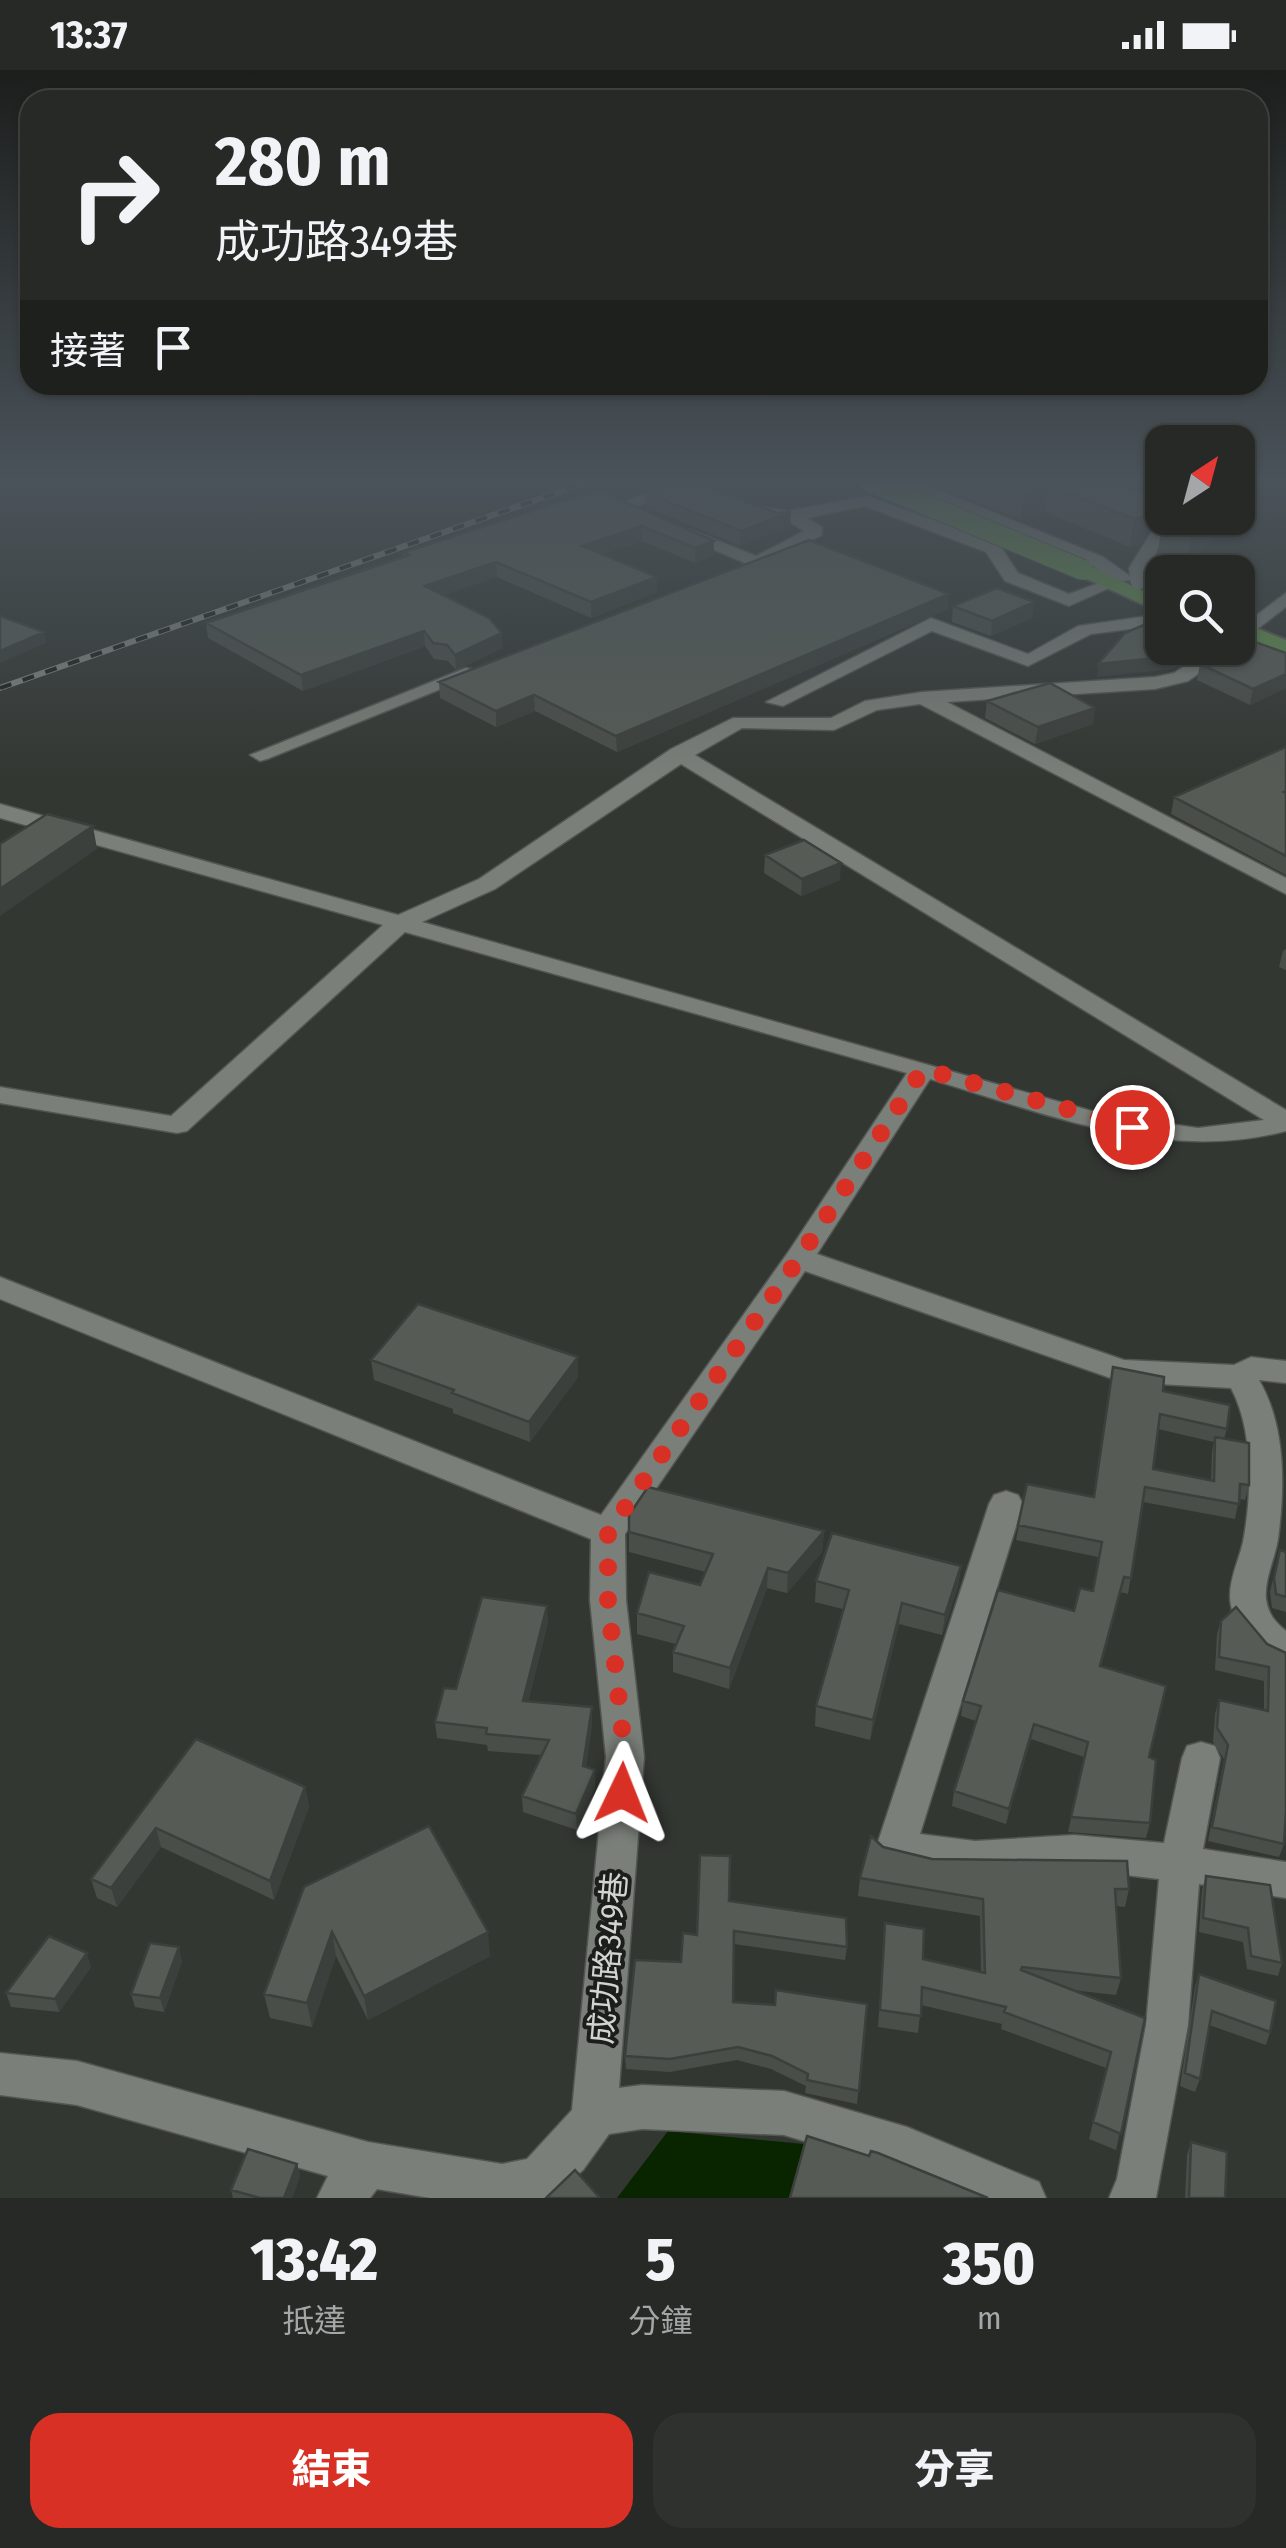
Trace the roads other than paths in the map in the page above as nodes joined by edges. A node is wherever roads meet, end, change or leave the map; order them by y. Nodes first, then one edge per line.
1 (1019, 580) edge
2 (1115, 580) edge
3 (1116, 580) edge
4 (1120, 580) edge
5 (1126, 580) edge
6 (1123, 583) junction
7 (1145, 590) edge
8 (1145, 597) edge
9 (1286, 598) edge
10 (1255, 622) edge
11 (1145, 623) edge
12 (1255, 638) edge
13 (1255, 643) edge
14 (1286, 647) edge
15 (1286, 661) edge
16 (499, 662) edge
17 (1199, 665) edge
18 (922, 698) junction
19 (776, 702) dead end
20 (678, 753) junction
21 (260, 755) dead end
22 (0, 811) edge
23 (1286, 887) edge
24 (401, 922) junction
25 (923, 1069) junction
26 (0, 1094) edge
27 (1286, 1122) edge
28 (799, 1258) junction
29 (0, 1287) edge
30 (1286, 1372) edge
31 (1241, 1377) junction
32 (1006, 1504) dead end
33 (608, 1532) junction
34 (1286, 1650) edge
35 (1202, 1758) dead end
36 (1180, 1863) junction
37 (1286, 1880) edge
38 (0, 2074) edge
39 (594, 2118) junction
40 (354, 2182) edge
41 (1022, 2198) edge
42 (1132, 2198) edge

1 - 6 street
2 - 6 main road, bridge
3 - 6 street
4 - 6 street
5 - 6 street
6 - 7 main road
6 - 8 main road
9 - 10 street
11 - 19 street
12 - 14 main road
13 - 15 main road
16 - 21 street
17 - 18 street
18 - 20 street
18 - 23 street
20 - 24 street
20 - 27 street
22 - 24 street
24 - 25 street
24 - 26 street
25 - 27 street
25 - 28 street
28 - 31 street
28 - 33 street
29 - 33 street
30 - 31 street
31 - 34 street
32 - 36 street
33 - 39 street, 成功路349巷
35 - 36 street
36 - 37 street
36 - 42 street
38 - 40 street
39 - 40 street
39 - 41 street

